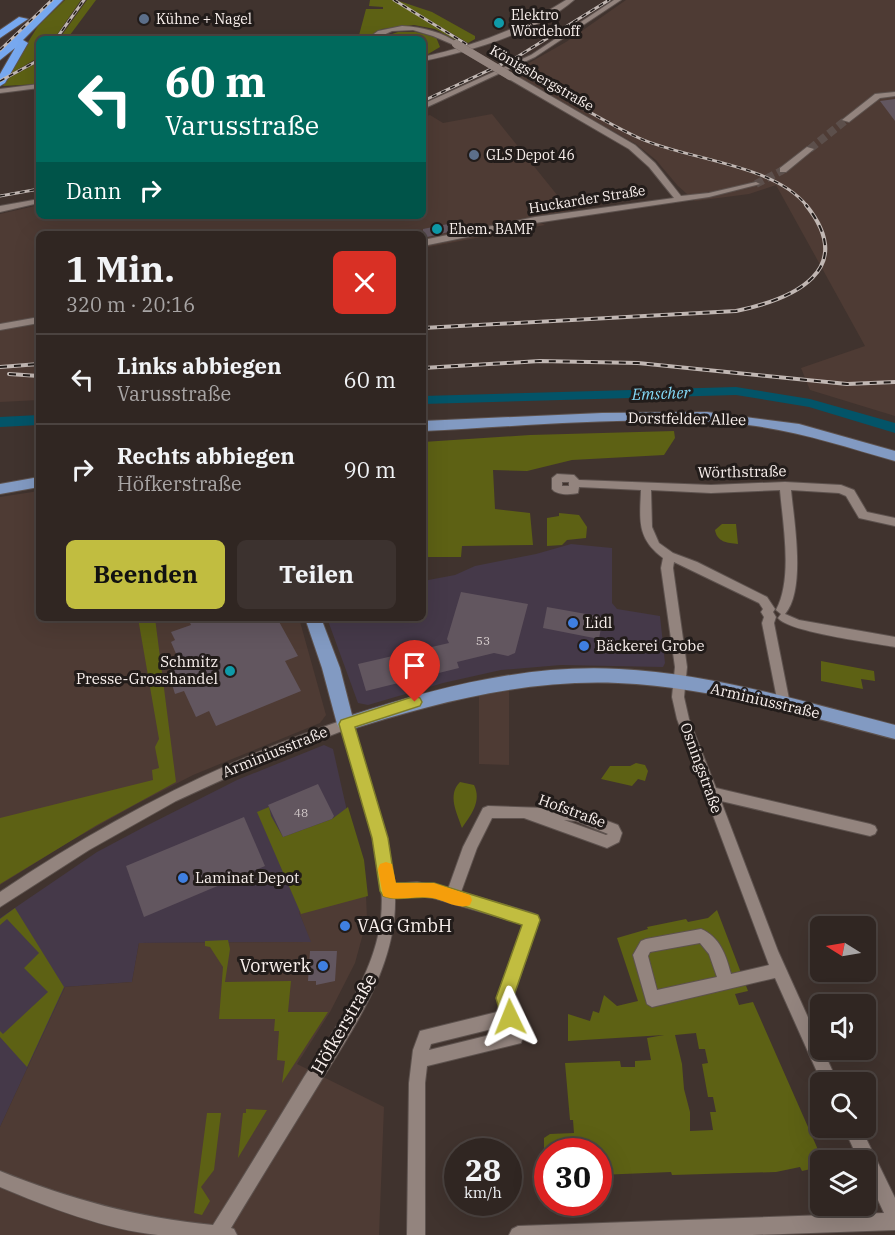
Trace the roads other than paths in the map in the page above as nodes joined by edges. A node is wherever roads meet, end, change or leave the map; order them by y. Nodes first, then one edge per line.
1 (43, 0) edge
2 (58, 0) edge
3 (571, 0) edge
4 (618, 0) edge
5 (22, 19) junction
6 (36, 21) junction
7 (0, 35) edge
8 (376, 36) edge
9 (0, 40) edge
10 (0, 57) edge
11 (426, 58) edge
12 (0, 83) edge
13 (36, 86) edge
14 (895, 86) edge
15 (0, 91) edge
16 (892, 94) edge
17 (426, 106) edge
18 (846, 120) tunnel mouth
19 (810, 149) tunnel mouth
20 (783, 170) tunnel mouth
21 (756, 184) tunnel mouth
22 (680, 199) junction
23 (36, 202) edge
24 (0, 209) edge
25 (426, 242) edge
26 (36, 321) edge
27 (0, 327) edge
28 (426, 428) edge
29 (895, 456) edge
30 (36, 473) edge
31 (0, 479) edge
32 (36, 483) edge
33 (574, 483) dead end
34 (646, 486) junction
35 (784, 486) junction
36 (0, 489) edge
37 (895, 522) edge
38 (669, 556) junction
39 (776, 613) junction
40 (314, 621) edge
41 (895, 642) edge
42 (680, 681) junction
43 (784, 704) junction
44 (346, 724) junction
45 (895, 732) edge
46 (711, 793) junction
47 (524, 812) junction
48 (870, 830) dead end
49 (388, 891) junction
50 (453, 897) junction
51 (0, 900) edge
52 (779, 970) junction
53 (726, 982) junction
54 (825, 1072) edge
55 (857, 1138) edge
56 (0, 1179) edge
57 (895, 1219) edge
58 (221, 1235) edge
59 (416, 1235) edge
60 (518, 1235) edge

1 - 5 highway
2 - 6 highway
3 - 11 street
4 - 17 street
5 - 7 highway
5 - 9 highway
6 - 10 highway
6 - 12 highway
8 - 22 street, Königsbergstraße, bridge
13 - 15 street
14 - 16 street
16 - 18 street
19 - 20 street
21 - 22 street, Huckarder Straße
22 - 25 street, Huckarder Straße
23 - 24 street
26 - 27 street
28 - 29 main road, Dorstfelder Allee
30 - 31 main road
32 - 36 main road
33 - 34 street, Wörthstraße
34 - 35 street, Wörthstraße
34 - 38 street
35 - 37 street, Wörthstraße
35 - 39 street
38 - 39 street
38 - 42 street, Osningstraße
39 - 41 street
39 - 43 street
40 - 44 main road, Höfkerstraße
42 - 43 main road, Arminiusstraße
42 - 44 main road, Arminiusstraße
42 - 46 street, Osningstraße
43 - 45 main road, Arminiusstraße
44 - 49 street, Höfkerstraße
44 - 51 street, Arminiusstraße
46 - 48 street
46 - 52 street, Osningstraße
47 - 47 street, Hofstraße
47 - 50 street, Hofstraße
49 - 50 street
49 - 58 street, Höfkerstraße
50 - 59 street
52 - 53 street
52 - 54 street, Osningstraße
53 - 53 street
55 - 57 street
56 - 58 street
57 - 60 street

